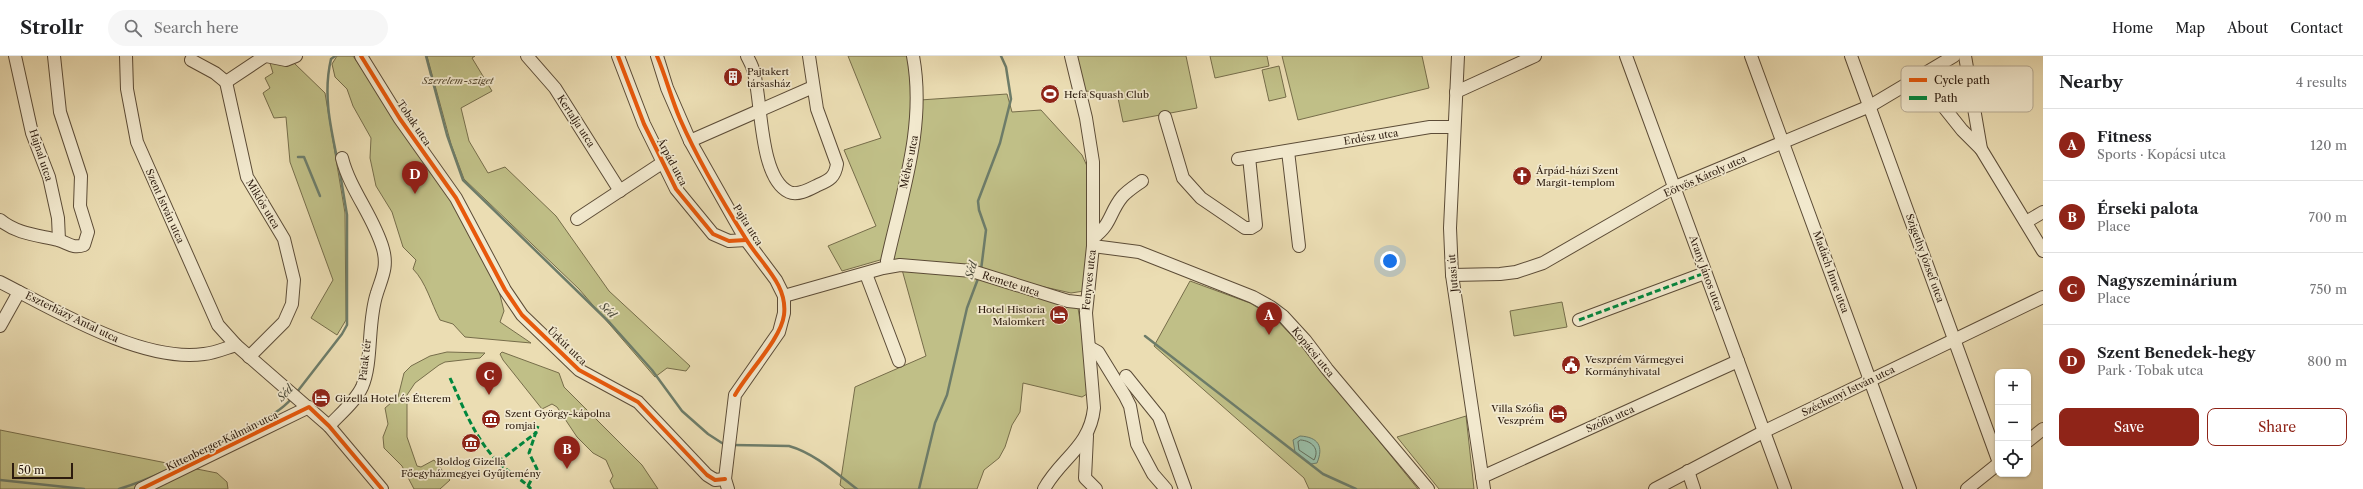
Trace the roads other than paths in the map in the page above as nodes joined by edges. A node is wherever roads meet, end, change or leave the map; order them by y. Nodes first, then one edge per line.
1 (15, 56) edge
2 (54, 56) edge
3 (126, 56) edge
4 (265, 56) edge
5 (296, 56) edge
6 (361, 56) edge
7 (527, 56) edge
8 (618, 56) edge
9 (657, 56) edge
10 (747, 56) edge
11 (809, 56) edge
12 (913, 56) edge
13 (1071, 56) edge
14 (1458, 56) edge
15 (1535, 56) edge
16 (1626, 56) edge
17 (1751, 56) edge
18 (1851, 56) edge
19 (1954, 56) edge
20 (1965, 56) edge
21 (191, 60) dead end
22 (1936, 66) edge
23 (1967, 66) edge
24 (226, 82) junction
25 (813, 87) junction
26 (1901, 87) edge
27 (1456, 92) junction
28 (1870, 106) junction
29 (760, 110) junction
30 (1948, 112) edge
31 (1975, 112) edge
32 (1166, 117) dead end
33 (1454, 127) junction
34 (690, 141) junction
35 (1782, 143) junction
36 (1981, 149) junction
37 (1288, 151) junction
38 (342, 158) dead end
39 (662, 163) junction
40 (1142, 181) dead end
41 (1676, 187) junction
42 (620, 191) junction
43 (456, 198) joint
44 (2043, 212) edge
45 (577, 219) dead end
46 (0, 220) edge
47 (2026, 222) junction
48 (59, 240) junction
49 (746, 240) junction
50 (1093, 242) junction
51 (1299, 246) dead end
52 (2043, 251) edge
53 (889, 266) junction
54 (1705, 273) junction
55 (866, 274) junction
56 (1452, 275) junction
57 (0, 282) edge
58 (19, 292) junction
59 (784, 296) junction
60 (2043, 297) edge
61 (1086, 303) junction
62 (1579, 320) dead end
63 (0, 326) edge
64 (1954, 339) junction
65 (236, 345) junction
66 (1089, 347) junction
67 (249, 357) junction
68 (899, 361) dead end
69 (1738, 361) junction
70 (1126, 376) dead end
71 (1871, 380) junction
72 (300, 399) junction
73 (329, 426) junction
74 (2043, 429) edge
75 (1765, 431) junction
76 (1087, 436) junction
77 (2031, 439) edge
78 (1995, 452) edge
79 (1995, 466) edge
80 (1688, 471) junction
81 (1482, 477) junction
82 (727, 484) edge
83 (141, 489) edge
84 (382, 489) edge
85 (1044, 489) edge
86 (1096, 489) edge
87 (1166, 489) edge
88 (1185, 489) edge
89 (1428, 489) edge
90 (1484, 489) edge
91 (1655, 489) edge
92 (1694, 489) edge
93 (1785, 489) edge
94 (1910, 489) edge
95 (1967, 489) edge

1 - 48 street, Hajnal utca
2 - 48 street
3 - 65 street, Szent István utca
4 - 5 street
4 - 24 street
6 - 43 street, Tobak utca
7 - 42 street, Kertalja utca
8 - 39 street, Árpád utca
9 - 34 street, Pajta utca
10 - 29 street
11 - 25 street
12 - 53 street, Méhes utca
13 - 50 street, Fenyves utca
14 - 27 street, Jutasi út
15 - 27 street
16 - 41 street, Arany János utca
17 - 35 street, Madách Imre utca
18 - 28 street, Szigethy József utca
19 - 22 street, Eötvös Károly utca
20 - 23 street
21 - 24 street
24 - 67 street, Miklós utca
25 - 29 street
25 - 29 street
26 - 28 street, Eötvös Károly utca
27 - 33 street, Jutasi út
28 - 35 street, Eötvös Károly utca
28 - 64 street, Szigethy József utca
29 - 34 street
30 - 36 street
31 - 36 street
32 - 37 street, Erdész utca
33 - 37 street, Erdész utca
33 - 56 street, Jutasi út
34 - 49 street, Pajta utca
35 - 41 street, Eötvös Károly utca
35 - 71 street, Madách Imre utca
36 - 47 street
37 - 51 street
38 - 73 street, Patak tér
39 - 42 street
39 - 49 street, Árpád utca
40 - 50 street
41 - 54 street, Arany János utca
41 - 56 street, Eötvös Károly utca
42 - 45 street
43 - 82 street, Úrkút utca
44 - 47 street
46 - 48 street
47 - 52 street
49 - 59 street, Pajta utca
50 - 61 street, Fenyves utca
50 - 89 street, Kopácsi utca
53 - 55 street, Remete utca
53 - 61 street, Remete utca
54 - 62 street
54 - 69 street, Arany János utca
55 - 59 street, Remete utca
55 - 68 street
56 - 81 street, Jutasi út
57 - 58 street, Eszterházy Antal utca
58 - 63 street
58 - 65 street, Eszterházy Antal utca
59 - 82 street, Pajta utca
60 - 64 street, Széchenyi István utca
61 - 66 street, Fenyves utca
64 - 71 street, Széchenyi István utca
64 - 78 street, Szigethy József utca
65 - 67 street
66 - 76 street, Fenyves utca
66 - 87 street
67 - 72 street
69 - 75 street, Arany János utca
69 - 81 street, Szófia utca
70 - 88 street
71 - 75 street, Széchenyi István utca
71 - 94 street, Madách Imre utca
72 - 73 street
72 - 83 street, Kittenberger Kálmán utca
73 - 84 street
74 - 77 street
75 - 80 street, Széchenyi István utca
75 - 93 street, Arany János utca
76 - 85 street, Fenyves utca
76 - 86 street
79 - 95 street
80 - 91 street, Széchenyi István utca
80 - 92 street
81 - 90 street, Jutasi út

